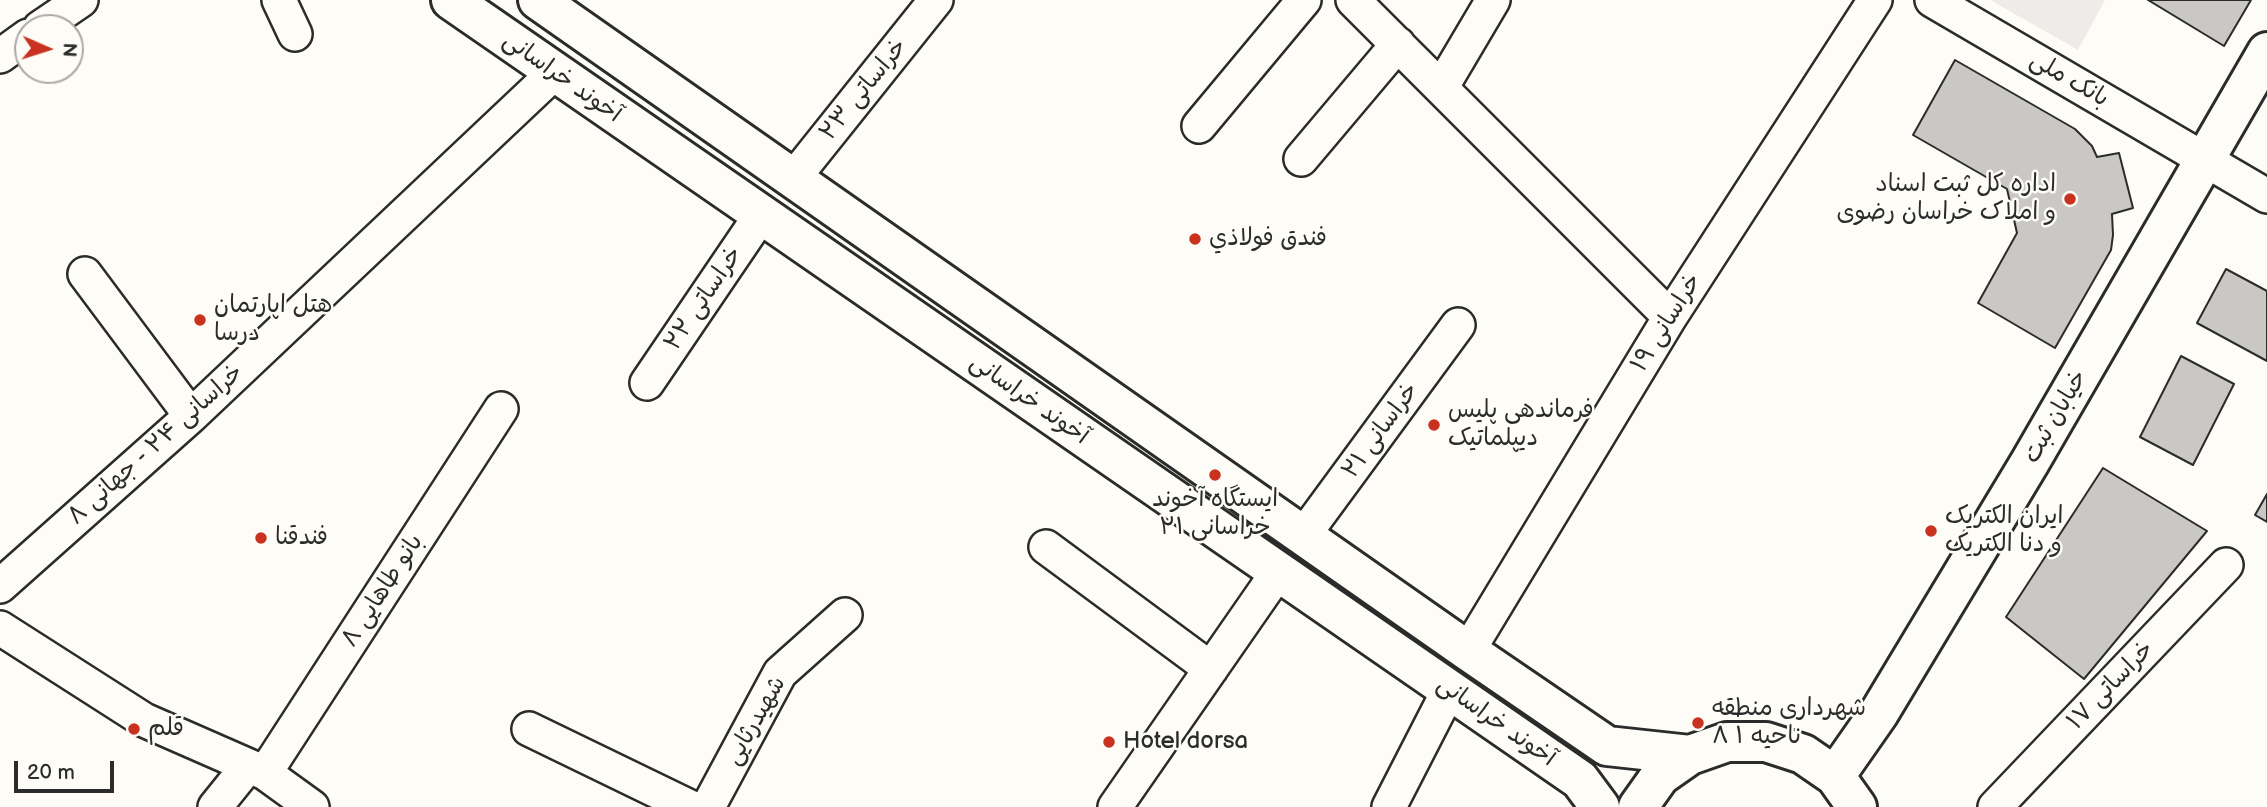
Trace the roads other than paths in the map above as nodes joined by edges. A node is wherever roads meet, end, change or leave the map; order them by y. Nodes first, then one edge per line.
1 (81, 0) edge
2 (279, 0) edge
3 (451, 0) edge
4 (537, 0) edge
5 (936, 0) edge
6 (1304, 0) edge
7 (1353, 0) edge
8 (1493, 0) edge
9 (1875, 0) edge
10 (1932, 0) edge
11 (60, 14) edge
12 (295, 34) dead end
13 (1398, 44) junction
14 (2267, 52) edge
15 (554, 73) junction
16 (1441, 88) junction
17 (1199, 126) dead end
18 (1301, 159) dead end
19 (2206, 161) junction
20 (792, 180) junction
21 (2267, 196) edge
22 (761, 215) junction
23 (85, 274) dead end
24 (1670, 317) junction
25 (1458, 325) dead end
26 (647, 383) dead end
27 (501, 409) dead end
28 (191, 416) junction
29 (1303, 536) junction
30 (1045, 548) dead end
31 (2227, 565) dead end
32 (1278, 572) junction
33 (0, 586) edge
34 (845, 615) dead end
35 (0, 628) edge
36 (1468, 651) junction
37 (1211, 669) junction
38 (1449, 690) junction
39 (529, 729) dead end
40 (1690, 755) junction
41 (257, 770) junction
42 (1835, 776) junction
43 (215, 807) edge
44 (312, 807) edge
45 (690, 807) edge
46 (708, 807) edge
47 (1115, 807) edge
48 (1389, 807) edge
49 (1600, 807) edge
50 (1637, 807) edge
51 (1857, 807) edge
52 (1995, 807) edge

1 - 11 street
2 - 12 street
3 - 15 street, آخوند خراسانی
4 - 20 street, آخوند خراسانی
5 - 20 street, خراساتی ۲۳
6 - 17 street
7 - 13 street
8 - 16 street
9 - 24 street, خراسانی ۱۹
10 - 19 street, بانک ملی
13 - 16 street
13 - 18 street
14 - 19 street, خیابان ثبت
15 - 22 street, آخوند خراسانی
15 - 28 street, خراسانی ۲۴ - جهانی ۸
16 - 24 street
19 - 21 street, بانک ملی
19 - 42 street, خیابان ثبت
20 - 29 street, آخوند خراسانی
22 - 26 street, خراساتی ۲۲
22 - 32 street, آخوند خراسانی
23 - 28 street
24 - 36 street, خراسانی ۱۹
25 - 29 street, خراسانی ۲۱
27 - 41 street, بانو طاهایی ۸
28 - 33 street, خراسانی ۲۴ - جهانی ۸
29 - 36 street, آخوند خراسانی
30 - 37 street
31 - 52 street, خراساتی ۱۷
32 - 37 street
32 - 38 street, آخوند خراسانی
34 - 46 street, شهیدرثایی
35 - 41 street
36 - 40 street, آخوند خراسانی
37 - 47 street
38 - 48 street
38 - 49 street, آخوند خراسانی
39 - 45 street
40 - 42 street
40 - 50 street
41 - 43 street, بانو طاهایی ۸
41 - 44 street
42 - 51 street

